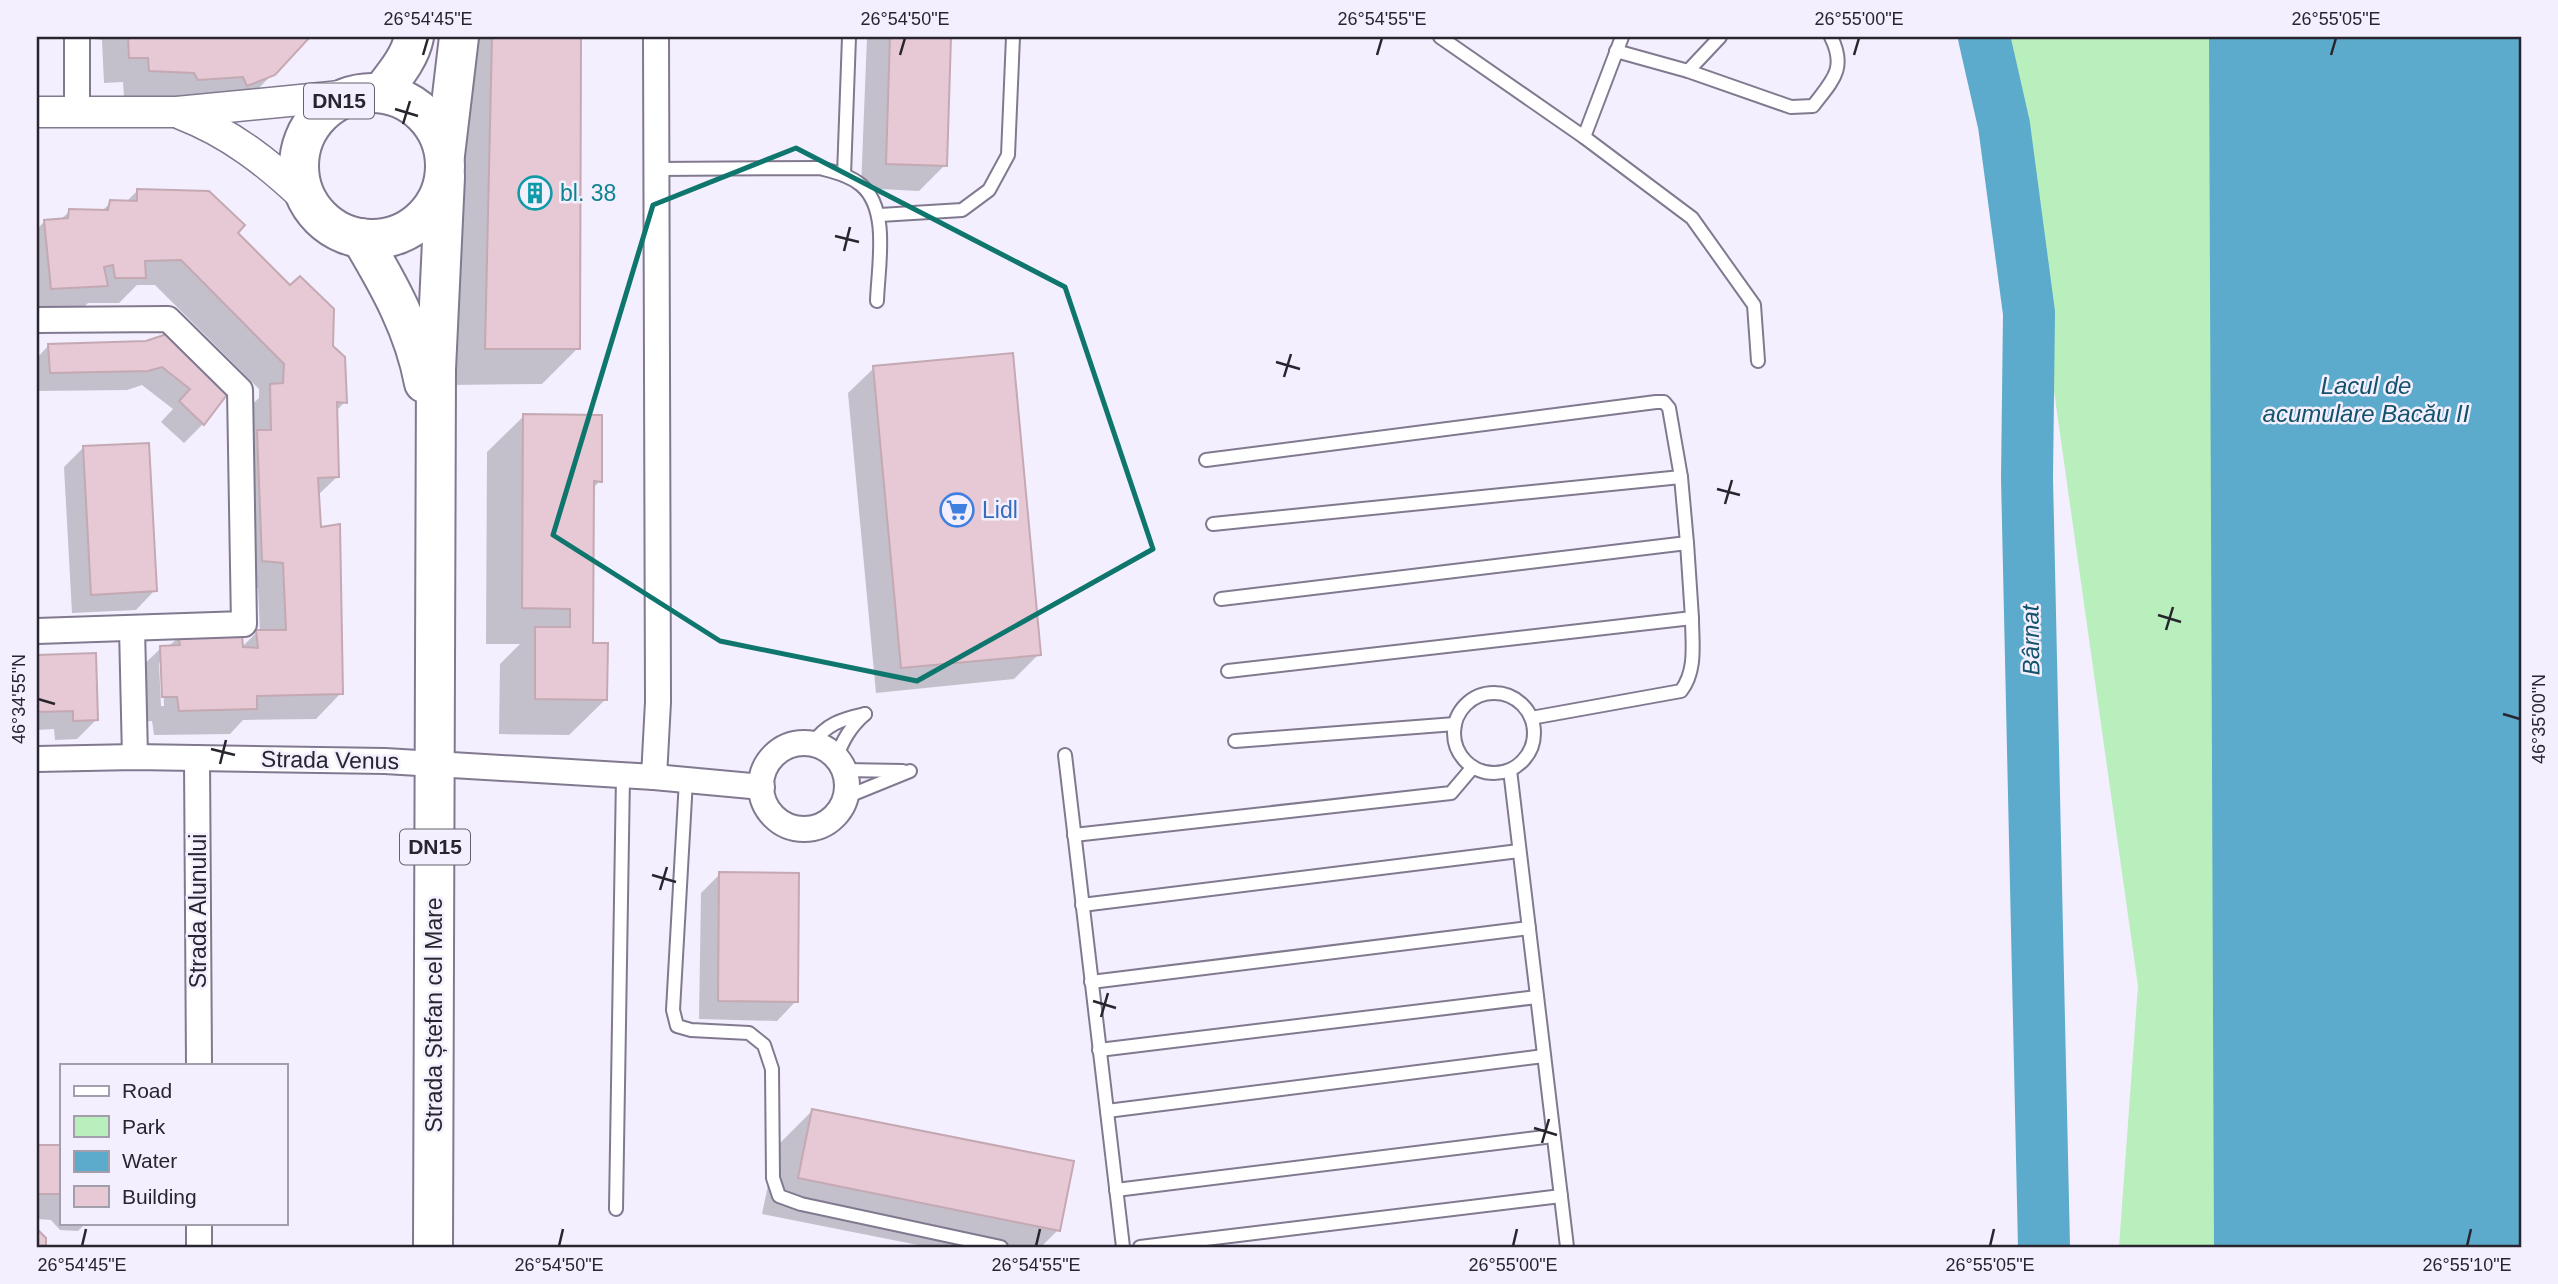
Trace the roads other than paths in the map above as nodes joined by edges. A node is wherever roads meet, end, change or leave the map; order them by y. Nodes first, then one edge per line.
1 (77, 37) edge
2 (414, 37) edge
3 (459, 37) edge
4 (656, 37) edge
5 (849, 37) edge
6 (1013, 37) edge
7 (1440, 37) edge
8 (1622, 37) edge
9 (1720, 37) edge
10 (1831, 37) edge
11 (1616, 51) junction
12 (1688, 71) junction
13 (365, 94) junction
14 (77, 112) junction
15 (177, 112) junction
16 (37, 113) edge
17 (1584, 137) junction
18 (445, 166) junction
19 (656, 169) junction
20 (844, 175) junction
21 (305, 198) junction
22 (880, 215) junction
23 (361, 238) junction
24 (877, 300) dead end
25 (37, 320) edge
26 (1758, 361) dead end
27 (436, 446) junction
28 (1206, 460) dead end
29 (1681, 477) junction
30 (1213, 524) dead end
31 (1687, 543) junction
32 (1221, 599) dead end
33 (1692, 618) junction
34 (132, 628) junction
35 (37, 631) edge
36 (1228, 671) dead end
37 (1531, 718) junction
38 (1455, 724) junction
39 (1236, 741) dead end
40 (813, 744) junction
41 (1065, 755) dead end
42 (135, 757) junction
43 (197, 758) junction
44 (37, 760) edge
45 (436, 763) junction
46 (840, 764) junction
47 (1473, 768) junction
48 (1510, 771) junction
49 (622, 776) junction
50 (653, 776) junction
51 (686, 780) junction
52 (762, 787) junction
53 (846, 797) junction
54 (1074, 835) junction
55 (1520, 852) junction
56 (1082, 905) junction
57 (1529, 928) junction
58 (1091, 982) junction
59 (1537, 997) junction
60 (1100, 1050) junction
61 (1544, 1056) junction
62 (199, 1064) edge
63 (1107, 1111) junction
64 (1553, 1136) junction
65 (1116, 1189) junction
66 (1561, 1196) junction
67 (616, 1209) dead end
68 (199, 1224) edge
69 (199, 1247) edge
70 (433, 1247) edge
71 (1001, 1247) edge
72 (1122, 1247) edge
73 (1140, 1247) edge
74 (1567, 1247) edge

1 - 14 street
2 - 13 main road, DN15
3 - 18 main road, DN15
4 - 19 street
5 - 20 lane
6 - 22 lane
7 - 17 lane
8 - 11 lane
9 - 12 lane
10 - 12 lane
11 - 12 lane
11 - 17 lane
13 - 15 street
13 - 18 main road, DN15
13 - 21 main road, DN15
14 - 15 street
14 - 16 street
15 - 21 street
17 - 26 lane
18 - 23 main road, DN15
18 - 27 main road, DN15
19 - 20 lane
19 - 50 street
20 - 22 lane
21 - 23 main road, DN15
22 - 24 lane
23 - 27 main road, DN15
25 - 34 street
27 - 45 main road, Strada Ștefan cel Mare / DN15
28 - 29 lane
29 - 30 lane
29 - 31 lane
31 - 32 lane
31 - 33 lane
33 - 36 lane
33 - 37 lane
34 - 35 street
34 - 42 street
37 - 38 lane
37 - 48 lane
38 - 39 lane
38 - 47 lane
40 - 46 street
40 - 46 lane
40 - 52 street
41 - 54 lane
42 - 43 street, Strada Venus
42 - 44 street, Strada Venus
43 - 45 street, Strada Venus
43 - 62 street, Strada Alunului
45 - 49 street, Strada Venus
45 - 70 main road, Strada Ștefan cel Mare / DN15
46 - 53 street
46 - 53 lane
47 - 48 lane
47 - 54 lane
48 - 55 lane
49 - 50 street, Strada Venus
49 - 67 lane
50 - 51 street, Strada Venus
51 - 52 street, Strada Venus
51 - 71 lane
52 - 53 street
54 - 56 lane
55 - 56 lane
55 - 57 lane
56 - 58 lane
57 - 58 lane
57 - 59 lane
58 - 60 lane
59 - 60 lane
59 - 61 lane
60 - 63 lane
61 - 63 lane
61 - 64 lane
63 - 65 lane
64 - 65 lane
64 - 66 lane
65 - 72 lane
66 - 73 lane
66 - 74 lane
68 - 69 street

